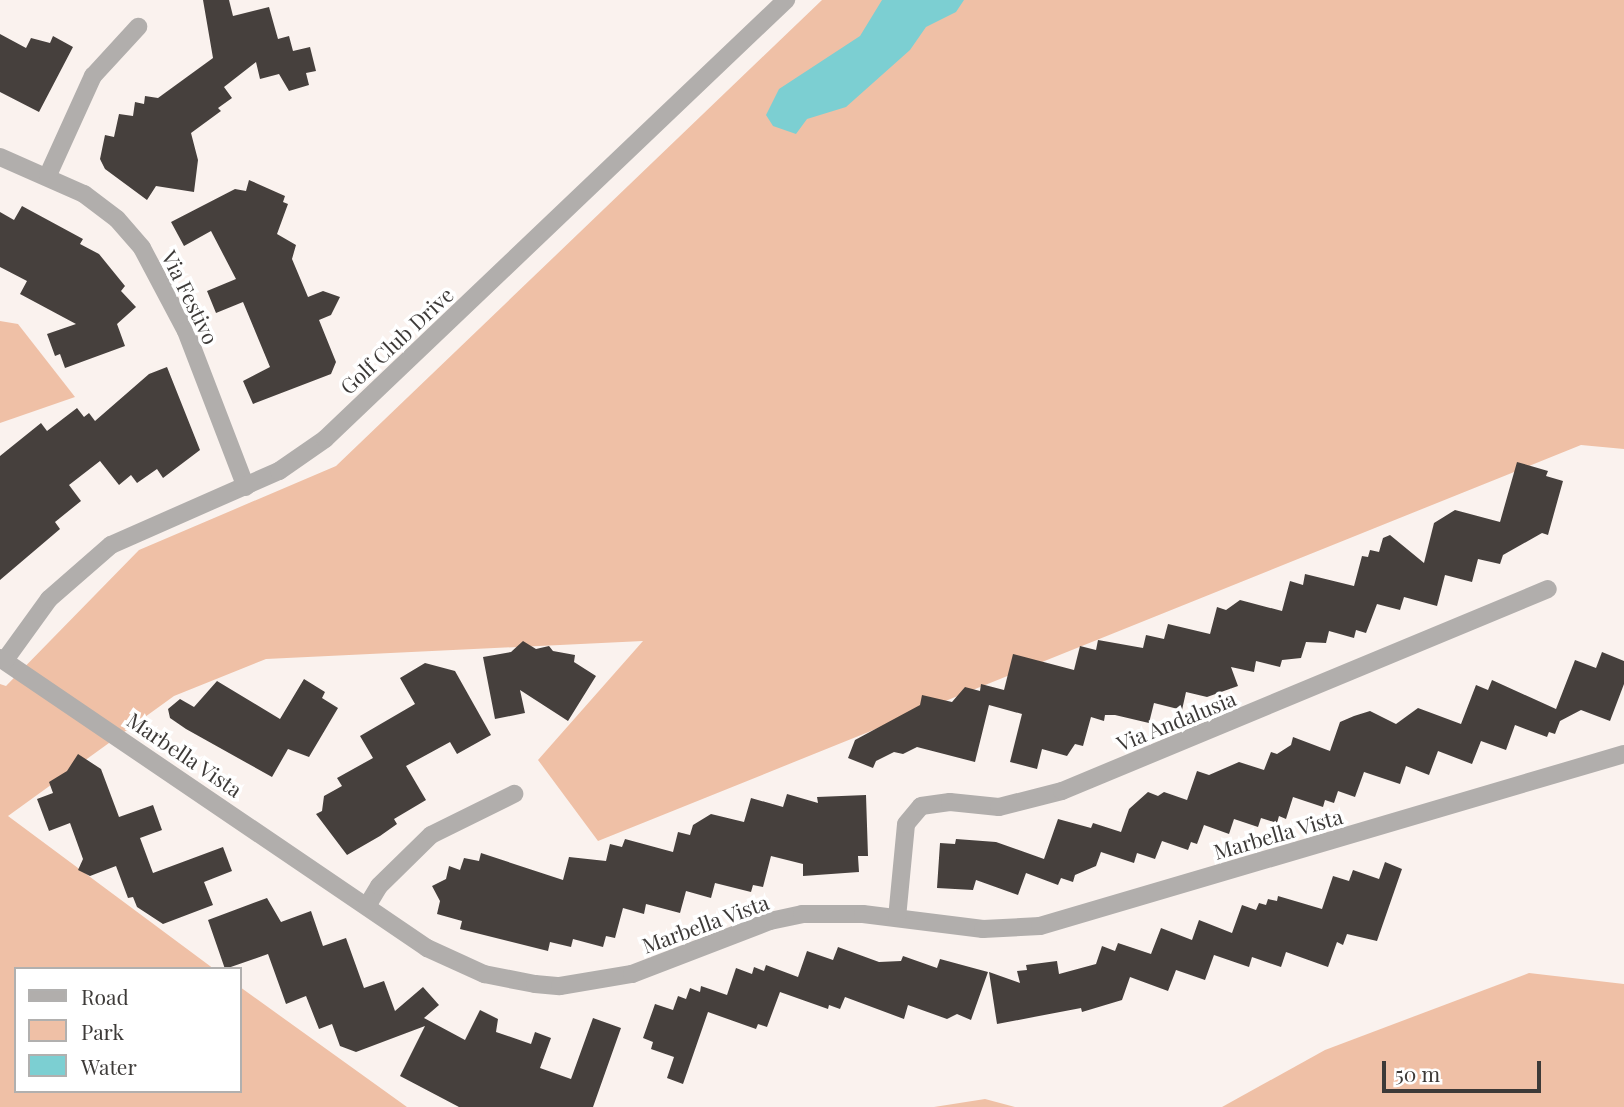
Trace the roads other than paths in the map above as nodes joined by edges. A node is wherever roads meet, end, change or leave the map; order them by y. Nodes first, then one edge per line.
1 (786, 0) edge
2 (138, 27) dead end
3 (0, 157) edge
4 (48, 175) junction
5 (246, 487) junction
6 (1548, 589) dead end
7 (3, 659) edge
8 (1624, 754) edge
9 (514, 794) dead end
10 (367, 906) junction
11 (897, 918) junction

1 - 5 street, Golf Club Drive
2 - 4 street
3 - 4 street, Via Festivo
4 - 5 street, Via Festivo
5 - 7 street, Golf Club Drive
6 - 11 street, Via Andalusia
7 - 10 street, Marbella Vista
8 - 11 street, Marbella Vista
9 - 10 street
10 - 11 street, Marbella Vista

